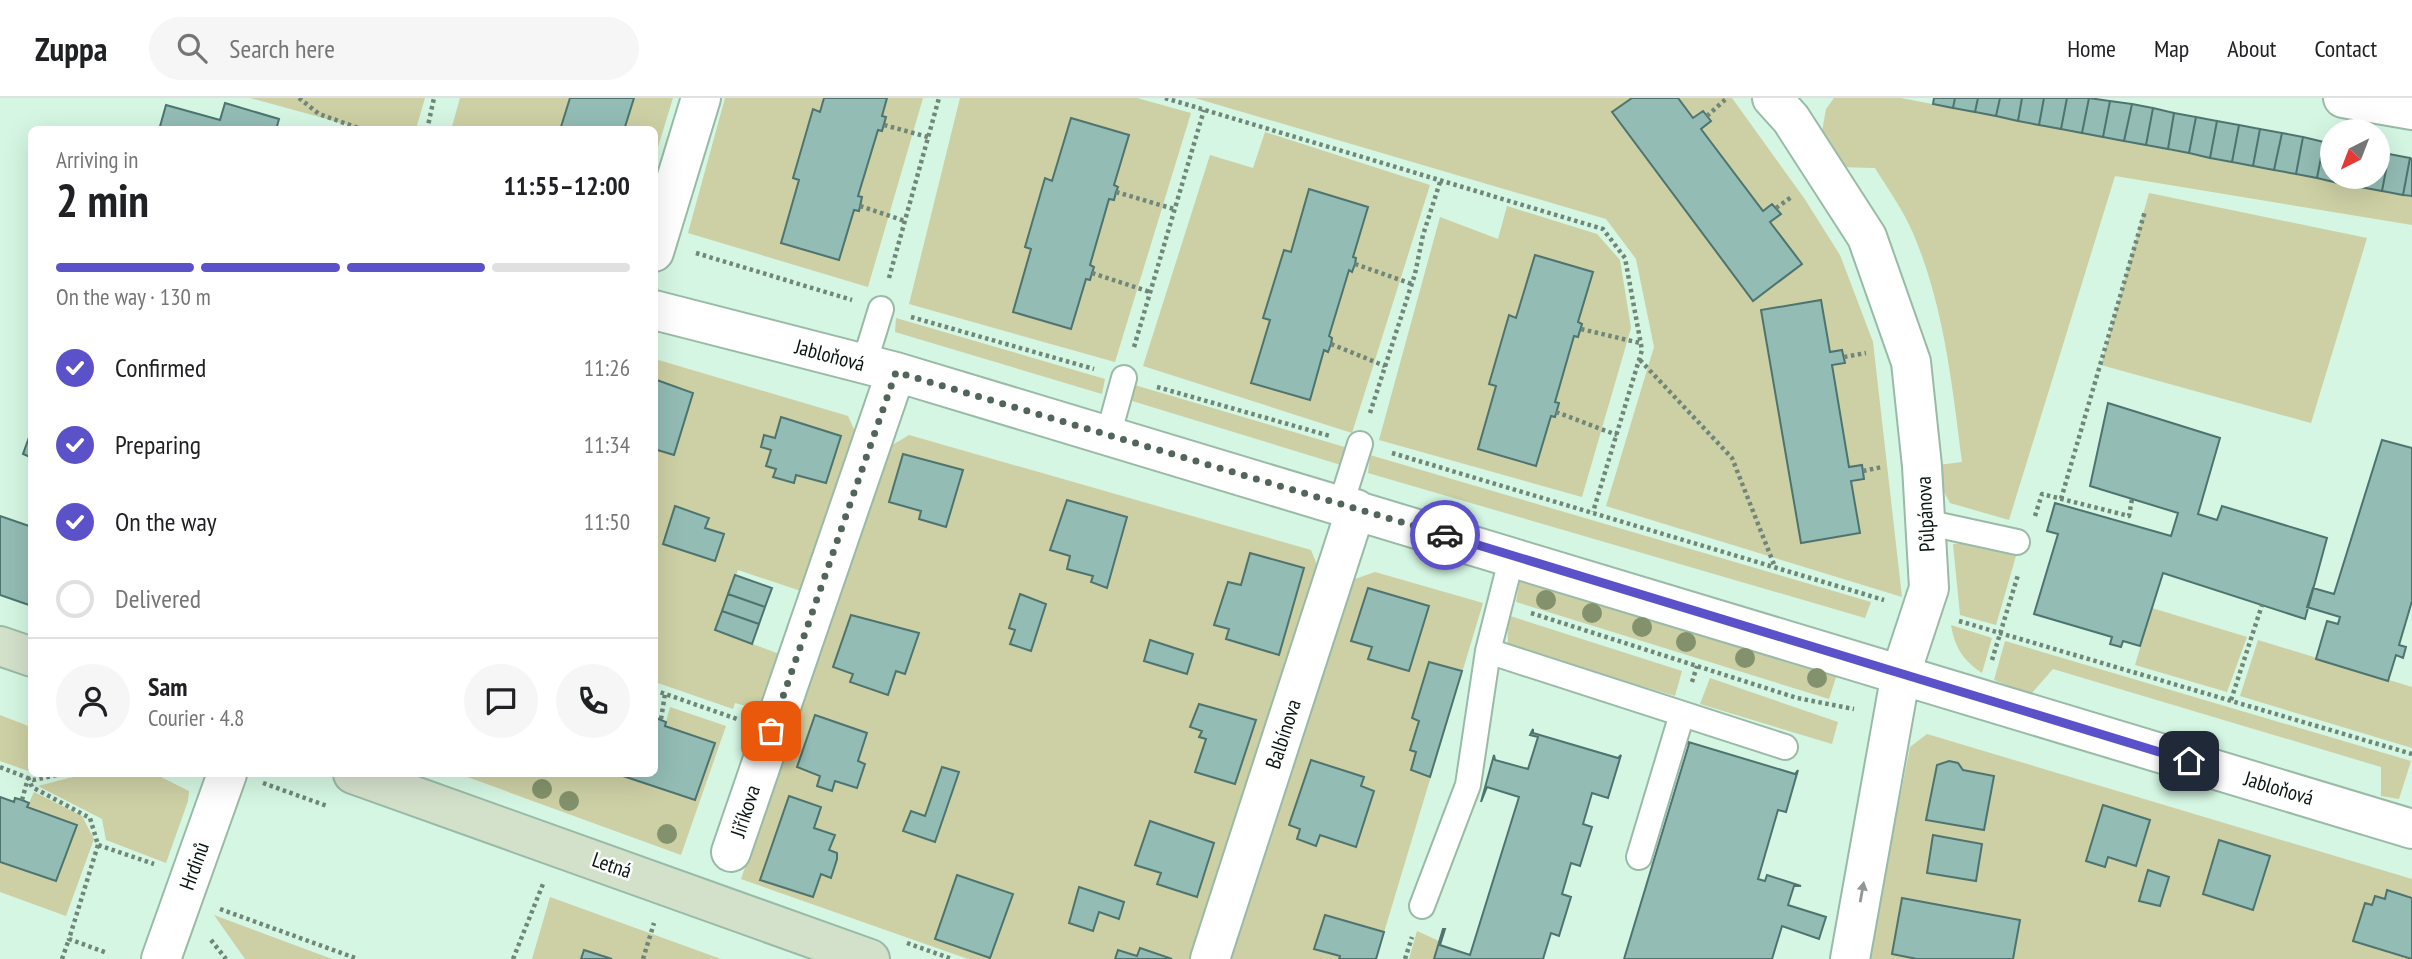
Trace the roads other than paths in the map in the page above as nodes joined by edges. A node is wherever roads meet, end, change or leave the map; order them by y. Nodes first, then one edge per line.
1 (701, 98) edge
2 (2343, 98) edge
3 (1790, 105) edge
4 (2412, 110) edge
5 (658, 239) edge
6 (881, 309) road end
7 (658, 311) edge
8 (880, 368) junction
9 (1124, 377) road end
10 (1108, 436) junction
11 (1360, 444) road end
12 (1349, 506) junction
13 (1925, 522) junction
14 (2025, 533) road end
15 (1512, 556) junction
16 (0, 646) edge
17 (1488, 651) junction
18 (28, 656) edge
19 (1901, 673) junction
20 (1682, 714) junction
21 (1785, 747) dead end
22 (226, 777) edge
23 (360, 777) edge
24 (2412, 829) edge
25 (732, 852) dead end
26 (1639, 857) dead end
27 (1422, 906) dead end
28 (161, 959) edge
29 (870, 959) edge
30 (1210, 959) edge
31 (1850, 959) edge

1 - 5 street
2 - 4 street
3 - 13 street, Půlpánova
6 - 8 lane
7 - 8 street, Jabloňová
8 - 10 street, Jabloňová
8 - 25 street, Jiříkova
9 - 10 lane
10 - 12 street, Jabloňová
11 - 12 lane
12 - 15 street, Jabloňová
12 - 30 street, Balbínova
13 - 14 lane
13 - 19 street, Půlpánova
15 - 17 lane
15 - 19 street, Jabloňová
16 - 18 street
17 - 20 lane
17 - 27 lane
19 - 24 street, Jabloňová
31 -> 19 street, Půlpánova
20 - 21 lane
20 - 26 lane
22 - 28 street, Hrdinů
23 - 29 street, Letná

